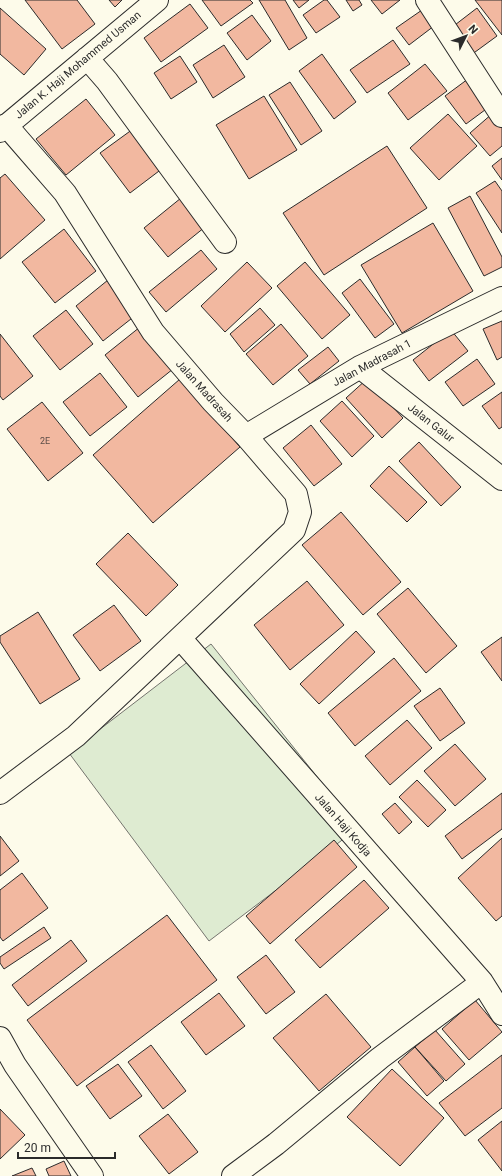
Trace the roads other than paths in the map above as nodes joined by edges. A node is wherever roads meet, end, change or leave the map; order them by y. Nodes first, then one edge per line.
1 (156, 0) edge
2 (427, 0) edge
3 (87, 58) junction
4 (502, 116) edge
5 (3, 128) edge
6 (225, 242) dead end
7 (502, 298) edge
8 (360, 367) junction
9 (246, 436) junction
10 (502, 479) edge
11 (180, 638) junction
12 (0, 793) edge
13 (482, 982) junction
14 (502, 1014) edge
15 (0, 1038) edge
16 (92, 1176) edge
17 (233, 1176) edge

1 - 3 street, Jalan K. Haji Mohammed Usman
2 - 4 street
3 - 5 street, Jalan K. Haji Mohammed Usman
3 - 6 street
5 - 9 street, Jalan Madrasah
7 - 8 street, Jalan Madrasah 1
8 - 9 street, Jalan Madrasah 1
8 - 10 street, Jalan Galur
9 - 11 street, Jalan Madrasah
11 - 12 street, Jalan Madrasah
11 - 13 street, Jalan Haji Kodja
13 - 14 street, Jalan Haji Kodja
13 - 17 street
15 - 16 street

